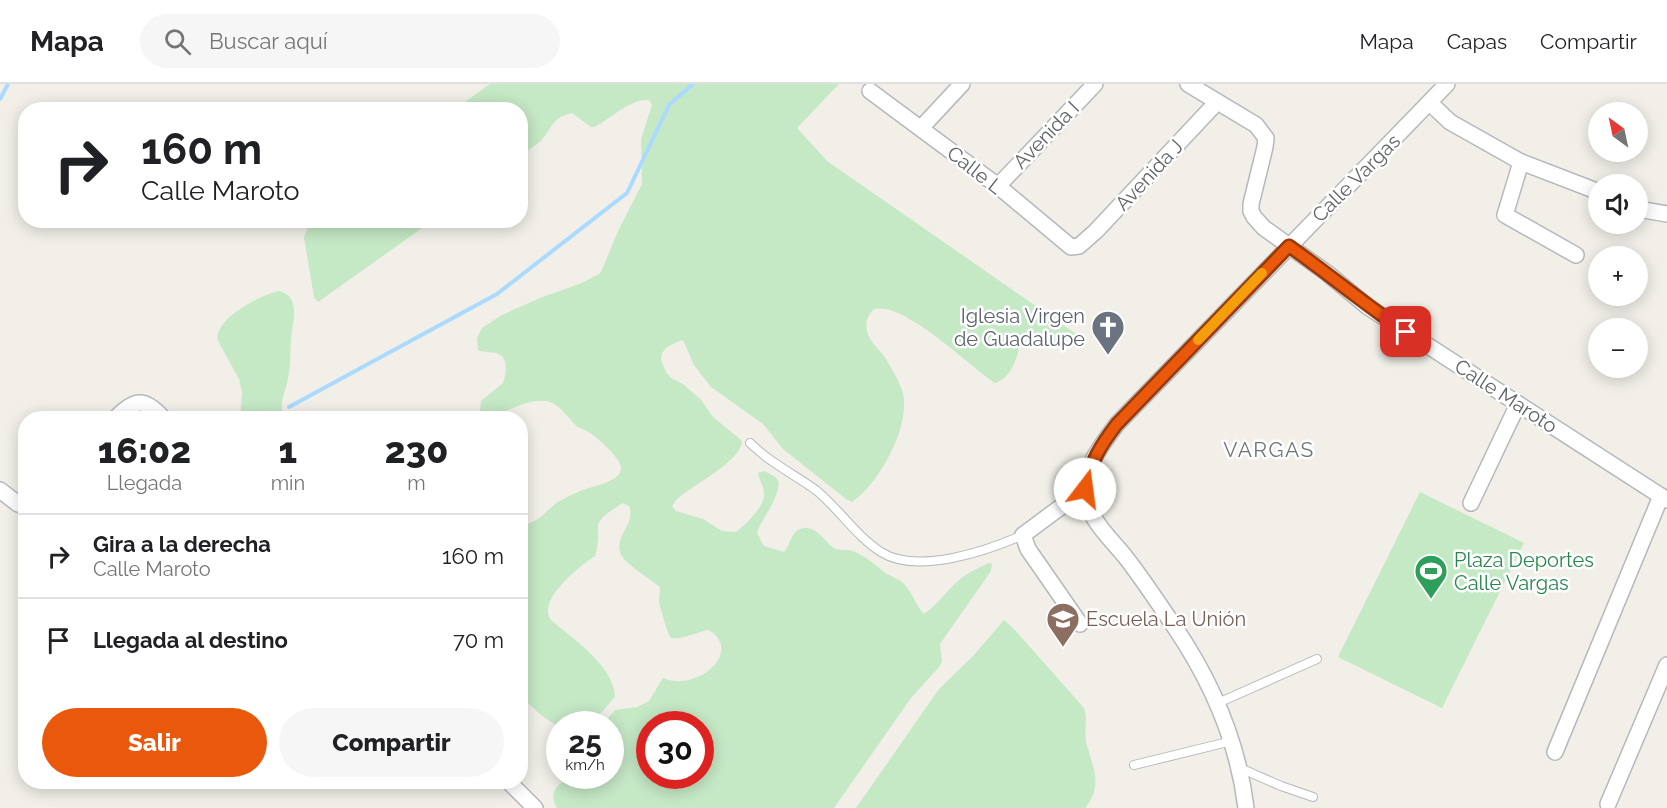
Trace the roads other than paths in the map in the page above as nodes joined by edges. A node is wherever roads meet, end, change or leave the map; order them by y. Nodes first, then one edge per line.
1 (962, 84) edge
2 (1095, 84) edge
3 (1188, 84) edge
4 (1447, 84) edge
5 (870, 91) dead end
6 (1217, 102) junction
7 (1430, 103) junction
8 (921, 128) junction
9 (1521, 162) junction
10 (998, 186) junction
11 (1588, 188) edge
12 (1648, 211) edge
13 (1667, 214) edge
14 (1079, 246) joint
15 (1289, 246) junction
16 (1576, 255) dead end
17 (1518, 404) junction
18 (123, 411) edge
19 (156, 411) edge
20 (750, 443) dead end
21 (1085, 489) junction
22 (0, 490) edge
23 (1664, 498) edge
24 (1471, 503) dead end
25 (18, 504) edge
26 (1023, 535) junction
27 (1080, 624) dead end
28 (1317, 659) dead end
29 (1667, 665) edge
30 (1218, 703) junction
31 (1233, 740) junction
32 (1555, 752) dead end
33 (1134, 765) dead end
34 (1240, 768) junction
35 (516, 789) edge
36 (1313, 797) dead end
37 (1608, 804) dead end
38 (535, 808) edge
39 (1246, 808) edge

1 - 8 street
2 - 10 street, Avenida I
3 - 6 street
4 - 7 street, Calle Vargas
5 - 8 street, Calle L
6 - 14 street, Avenida J
6 - 15 street, Calle Maroto
7 - 9 street
7 - 15 street, Calle Vargas
8 - 10 street, Calle L
9 - 11 street
9 - 16 street
10 - 14 street, Calle L
12 - 13 street
15 - 17 street, Calle Maroto
15 - 21 street, Calle Vargas
17 - 23 street, Calle Maroto
17 - 24 street
18 - 19 street
20 - 26 lane
21 - 26 street
21 - 30 street
22 - 25 street
23 - 32 street
26 - 27 street
28 - 30 lane
29 - 37 street
30 - 31 street
31 - 33 lane
31 - 34 street
34 - 36 lane
34 - 39 street
35 - 38 street

